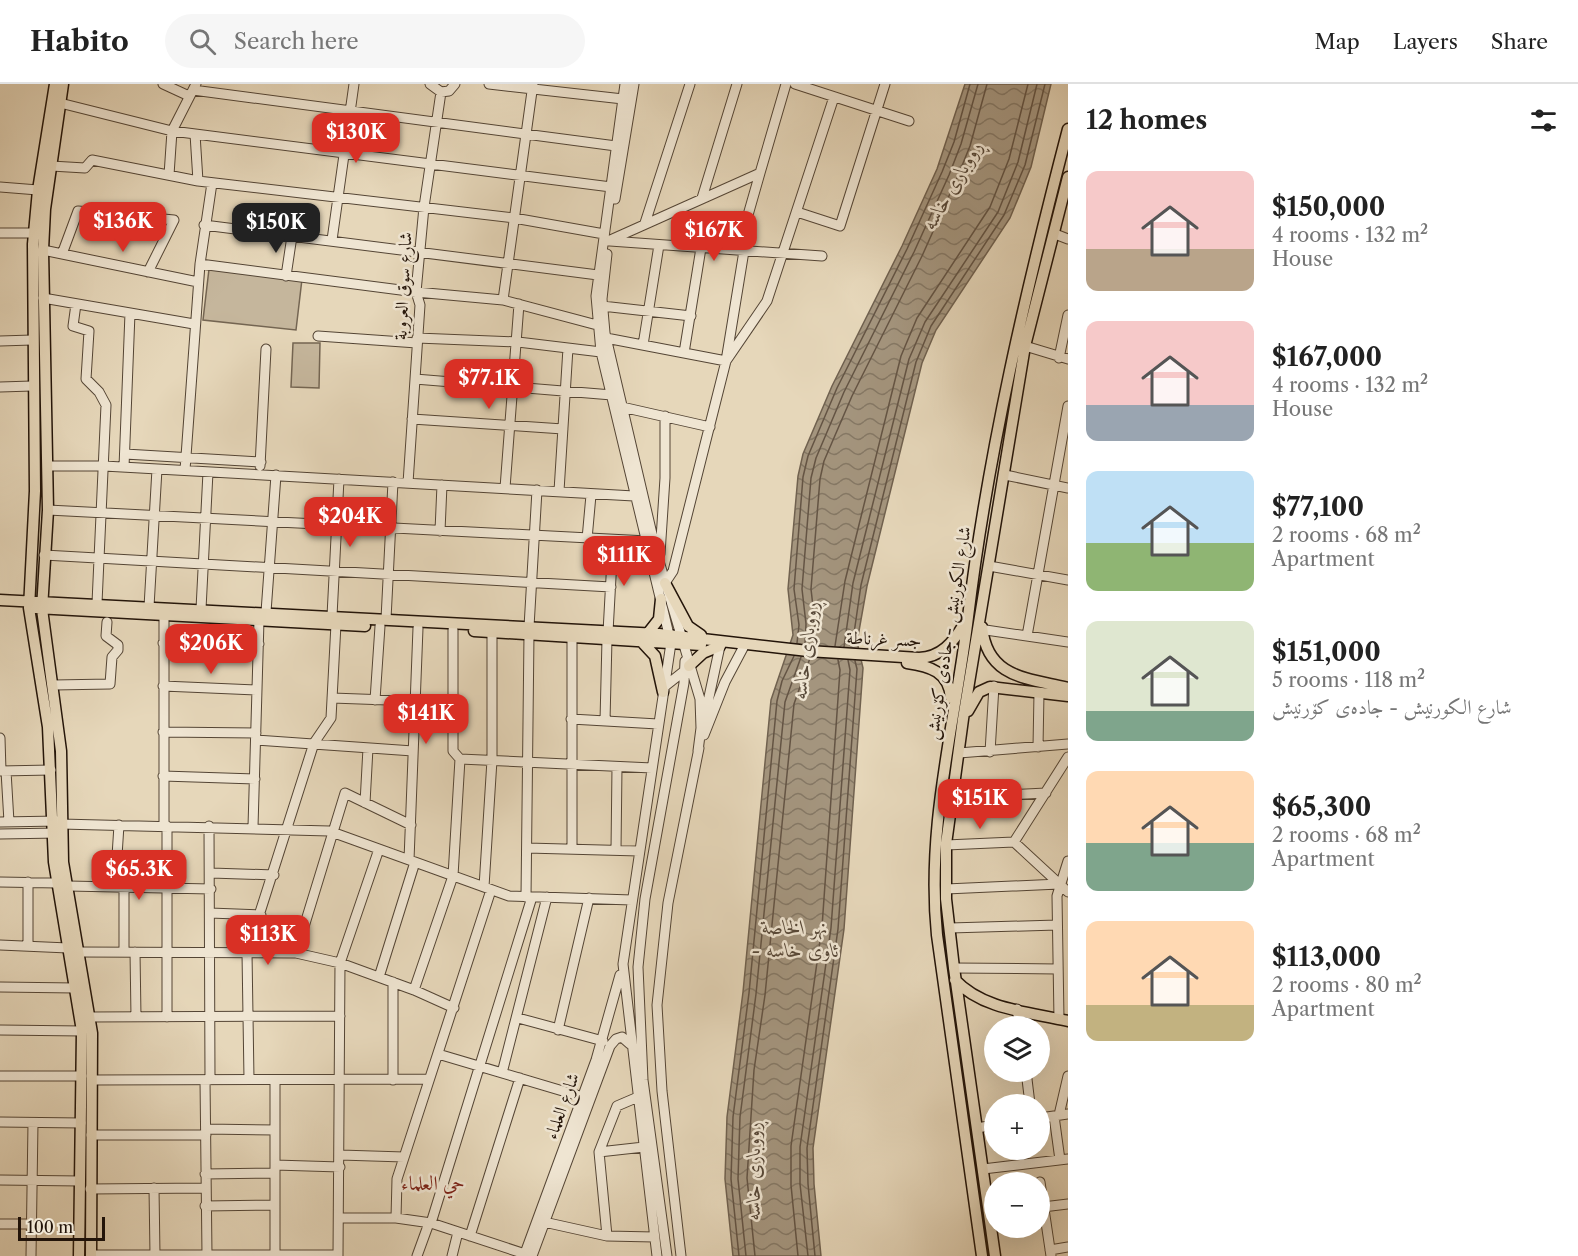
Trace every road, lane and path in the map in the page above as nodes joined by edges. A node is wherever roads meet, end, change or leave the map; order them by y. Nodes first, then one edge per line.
1 (55, 84) edge
2 (63, 84) edge
3 (163, 84) edge
4 (354, 84) edge
5 (430, 84) edge
6 (455, 84) edge
7 (489, 84) edge
8 (626, 84) edge
9 (634, 84) edge
10 (690, 84) edge
11 (737, 84) edge
12 (786, 84) edge
13 (795, 84) edge
14 (885, 84) edge
15 (533, 86) edge
16 (193, 90) edge
17 (441, 92) junction
18 (834, 97) junction
19 (623, 99) junction
20 (60, 103) junction
21 (877, 111) junction
22 (350, 112) junction
23 (909, 121) dead end
24 (437, 122) junction
25 (1068, 129) edge
26 (172, 131) junction
27 (195, 134) junction
28 (526, 135) junction
29 (616, 146) junction
30 (344, 152) junction
31 (430, 163) junction
32 (51, 166) junction
33 (760, 173) junction
34 (169, 175) junction
35 (520, 176) junction
36 (198, 181) junction
37 (212, 183) junction
38 (1067, 185) edge
39 (0, 187) edge
40 (611, 187) junction
41 (38, 190) junction
42 (338, 197) junction
43 (702, 198) junction
44 (424, 207) junction
45 (797, 212) junction
46 (514, 218) junction
47 (645, 223) junction
48 (204, 225) junction
49 (34, 233) junction
50 (0, 234) edge
51 (1055, 234) junction
52 (292, 236) junction
53 (606, 238) junction
54 (1068, 239) edge
55 (332, 240) junction
56 (659, 245) junction
57 (701, 248) junction
58 (43, 250) junction
59 (741, 251) junction
60 (420, 252) junction
61 (62, 254) junction
62 (784, 254) junction
63 (822, 256) dead end
64 (508, 262) junction
65 (200, 264) junction
66 (148, 272) junction
67 (598, 275) junction
68 (286, 276) junction
69 (198, 282) junction
70 (416, 292) junction
71 (43, 298) junction
72 (503, 300) junction
73 (76, 304) junction
74 (519, 304) junction
75 (602, 306) junction
76 (647, 310) junction
77 (129, 313) junction
78 (1068, 315) edge
79 (691, 316) junction
80 (194, 324) junction
81 (597, 325) junction
82 (318, 336) dead end
83 (606, 338) junction
84 (0, 340) edge
85 (32, 340) junction
86 (417, 340) junction
87 (518, 342) junction
88 (643, 345) junction
89 (1025, 346) junction
90 (568, 348) junction
91 (266, 349) dead end
92 (600, 352) junction
93 (684, 353) junction
94 (1064, 358) edge
95 (726, 361) junction
96 (415, 379) junction
97 (32, 386) junction
98 (515, 386) junction
99 (0, 387) edge
100 (566, 390) junction
101 (612, 395) junction
102 (1003, 399) junction
103 (1017, 401) junction
104 (1068, 406) edge
105 (622, 407) junction
106 (665, 416) junction
107 (412, 419) junction
108 (999, 423) junction
109 (511, 425) junction
110 (1013, 425) junction
111 (710, 427) junction
112 (563, 429) junction
113 (125, 454) junction
114 (186, 457) junction
115 (261, 462) junction
116 (48, 466) junction
117 (104, 466) junction
118 (124, 467) junction
119 (157, 469) junction
120 (185, 470) junction
121 (208, 472) junction
122 (260, 475) junction
123 (276, 475) junction
124 (1005, 475) junction
125 (339, 479) junction
126 (393, 482) junction
127 (408, 483) junction
128 (442, 485) junction
129 (1054, 485) junction
130 (1068, 488) edge
131 (505, 489) junction
132 (537, 490) junction
133 (559, 491) junction
134 (591, 495) junction
135 (634, 496) junction
136 (48, 510) junction
137 (102, 513) junction
138 (154, 516) junction
139 (206, 520) junction
140 (272, 523) junction
141 (338, 526) junction
142 (390, 529) junction
143 (440, 531) junction
144 (534, 536) junction
145 (587, 539) junction
146 (613, 541) junction
147 (647, 541) junction
148 (44, 555) junction
149 (99, 558) junction
150 (151, 561) junction
151 (204, 563) junction
152 (660, 563) junction
153 (989, 566) junction
154 (268, 567) junction
155 (336, 569) junction
156 (388, 573) junction
157 (1038, 574) junction
158 (1068, 580) edge
159 (530, 583) junction
160 (665, 583) junction
161 (611, 586) junction
162 (661, 599) junction
163 (0, 600) edge
164 (97, 603) junction
165 (29, 604) junction
166 (42, 605) junction
167 (0, 607) edge
168 (149, 607) junction
169 (201, 609) junction
170 (164, 616) junction
171 (263, 616) junction
172 (968, 616) junction
173 (334, 620) junction
174 (106, 622) dead end
175 (383, 623) junction
176 (418, 628) junction
177 (980, 629) junction
178 (453, 630) junction
179 (529, 631) junction
180 (492, 633) junction
181 (608, 635) junction
182 (1027, 636) junction
183 (645, 637) junction
184 (572, 638) junction
185 (676, 639) junction
186 (710, 639) junction
187 (1068, 642) edge
188 (164, 643) junction
189 (259, 645) junction
190 (720, 646) junction
191 (743, 648) junction
192 (779, 650) junction
193 (874, 658) junction
194 (688, 668) junction
195 (54, 685) junction
196 (163, 686) junction
197 (994, 686) junction
198 (1068, 688) edge
199 (663, 689) junction
200 (257, 690) junction
201 (1039, 693) junction
202 (1068, 696) edge
203 (332, 698) junction
204 (375, 699) junction
205 (415, 701) junction
206 (952, 712) junction
207 (571, 719) junction
208 (963, 719) junction
209 (605, 721) junction
210 (658, 723) junction
211 (163, 732) junction
212 (256, 737) junction
213 (0, 738) edge
214 (314, 743) junction
215 (1068, 744) edge
216 (1038, 747) junction
217 (368, 748) junction
218 (412, 751) junction
219 (698, 751) junction
220 (990, 752) junction
221 (959, 753) junction
222 (1068, 757) edge
223 (460, 759) junction
224 (492, 760) junction
225 (529, 763) junction
226 (571, 765) junction
227 (617, 767) junction
228 (652, 768) junction
229 (51, 770) junction
230 (2, 771) edge
231 (163, 776) junction
232 (255, 779) junction
233 (666, 780) junction
234 (648, 790) junction
235 (1046, 793) junction
236 (952, 798) junction
237 (365, 803) junction
238 (5, 822) edge
239 (119, 825) junction
240 (411, 825) junction
241 (166, 826) junction
242 (209, 826) junction
243 (57, 827) junction
244 (253, 827) junction
245 (289, 828) junction
246 (333, 832) junction
247 (0, 834) edge
248 (1014, 842) junction
249 (946, 845) junction
250 (527, 848) junction
251 (572, 848) junction
252 (379, 849) junction
253 (616, 850) junction
254 (639, 851) junction
255 (412, 861) junction
256 (1068, 861) edge
257 (211, 873) junction
258 (274, 875) junction
259 (453, 876) junction
260 (0, 882) edge
261 (28, 882) junction
262 (62, 884) junction
263 (1059, 884) junction
264 (119, 887) junction
265 (167, 888) junction
266 (211, 889) junction
267 (488, 889) junction
268 (946, 889) junction
269 (1068, 892) edge
270 (529, 897) junction
271 (547, 897) junction
272 (589, 898) junction
273 (632, 900) junction
274 (210, 913) junction
275 (261, 915) junction
276 (1057, 925) junction
277 (950, 928) junction
278 (0, 945) edge
279 (28, 946) junction
280 (73, 950) junction
281 (124, 952) junction
282 (135, 952) junction
283 (167, 952) junction
284 (209, 952) junction
285 (248, 953) junction
286 (296, 953) junction
287 (340, 963) junction
288 (623, 964) junction
289 (1057, 969) junction
290 (955, 974) junction
291 (379, 977) junction
292 (393, 982) junction
293 (0, 987) edge
294 (75, 988) junction
295 (502, 988) junction
296 (414, 990) junction
297 (521, 995) junction
298 (983, 1001) junction
299 (454, 1008) junction
300 (1017, 1010) junction
301 (339, 1016) junction
302 (1018, 1016) edge
303 (90, 1017) junction
304 (135, 1017) junction
305 (167, 1017) junction
306 (210, 1017) junction
307 (248, 1017) junction
308 (518, 1018) junction
309 (962, 1018) junction
310 (1064, 1020) edge
311 (558, 1029) junction
312 (0, 1030) edge
313 (82, 1031) junction
314 (603, 1041) junction
315 (630, 1044) junction
316 (438, 1053) junction
317 (478, 1066) junction
318 (502, 1073) junction
319 (0, 1076) edge
320 (1068, 1076) edge
321 (87, 1078) junction
322 (520, 1078) junction
323 (249, 1079) junction
324 (428, 1079) junction
325 (208, 1080) junction
326 (275, 1080) junction
327 (393, 1080) junction
328 (639, 1080) junction
329 (340, 1081) junction
330 (583, 1097) junction
331 (638, 1097) junction
332 (1060, 1115) edge
333 (0, 1122) edge
334 (33, 1123) junction
335 (81, 1124) junction
336 (984, 1127) edge
337 (977, 1128) junction
338 (275, 1130) junction
339 (206, 1132) junction
340 (91, 1135) junction
341 (644, 1147) junction
342 (599, 1152) junction
343 (340, 1155) junction
344 (404, 1157) junction
345 (1064, 1159) edge
346 (1036, 1163) junction
347 (340, 1167) junction
348 (275, 1169) junction
349 (983, 1169) junction
350 (1038, 1172) edge
351 (206, 1174) junction
352 (671, 1175) junction
353 (658, 1176) junction
354 (984, 1177) edge
355 (0, 1180) edge
356 (32, 1180) junction
357 (80, 1181) junction
358 (154, 1188) junction
359 (205, 1188) junction
360 (90, 1189) junction
361 (1068, 1204) edge
362 (275, 1205) junction
363 (205, 1206) junction
364 (1050, 1206) edge
365 (984, 1210) edge
366 (976, 1211) junction
367 (340, 1218) junction
368 (396, 1218) junction
369 (544, 1222) junction
370 (430, 1223) junction
371 (0, 1224) edge
372 (32, 1224) junction
373 (458, 1232) junction
374 (984, 1235) edge
375 (470, 1236) junction
376 (608, 1236) junction
377 (979, 1236) junction
378 (654, 1237) junction
379 (992, 1238) edge
380 (1049, 1238) edge
381 (1068, 1247) edge
382 (1051, 1253) edge
383 (155, 1255) edge
384 (275, 1255) edge
385 (527, 1255) edge
386 (31, 1256) edge
387 (79, 1256) edge
388 (91, 1256) edge
389 (105, 1256) edge
390 (213, 1256) edge
391 (338, 1256) edge
392 (417, 1256) edge
393 (452, 1256) edge
394 (657, 1256) edge
395 (667, 1256) edge
396 (681, 1256) edge
397 (982, 1256) edge
398 (994, 1256) edge

1 - 41 main road
2 - 20 main road
3 - 16 street
4 - 22 street
5 - 17 street
6 - 17 street
7 - 15 street
8 - 19 street
9 - 53 street
10 - 47 street
11 - 43 street
12 - 33 street
13 - 18 street
14 - 21 street
15 - 19 street
15 - 28 street
16 - 22 street
16 - 26 street
17 - 24 street, شارع سوق العروبة
18 - 21 street
18 - 45 street
19 - 29 street
20 - 26 street
20 - 32 main road
21 - 23 street
21 - 45 street
22 - 24 street
22 - 30 street
24 - 28 street
24 - 31 street, شارع سوق العروبة
25 - 102 main road, شارع الكورنيش - جادەی کۆرنیش
26 - 27 street
26 - 34 street
27 - 30 street
27 - 36 street
28 - 29 street
28 - 35 street
29 - 40 street
30 - 31 street
30 - 42 street
31 - 35 street
31 - 44 street, شارع سوق العروبة
32 - 34 street
32 - 58 main road
33 - 43 street
33 - 59 street
34 - 36 street
35 - 40 street
35 - 46 street
36 - 37 street
37 - 42 street
37 - 48 street
38 - 51 main road, شارع الكورنيش - جادەی کۆرنیش
39 - 41 street
40 - 53 street
41 - 49 main road
42 - 44 street
42 - 55 street
43 - 47 street
44 - 46 street
44 - 60 street, شارع سوق العروبة
45 - 62 street
46 - 53 street
46 - 64 street
47 - 53 street
48 - 52 street
48 - 65 street
49 - 50 street
49 - 85 main road
51 - 54 street
51 - 89 main road, شارع الكورنيش - جادەی کۆرنیش
52 - 55 street
52 - 68 street
53 - 56 street
53 - 67 street
53 - 75 street
55 - 60 street
56 - 57 street
56 - 76 street
57 - 59 street
57 - 79 street
58 - 61 street
58 - 71 main road
59 - 62 street
59 - 95 street
60 - 64 street
60 - 70 street, شارع سوق العروبة
61 - 66 street
61 - 66 street
62 - 63 street
62 - 95 street
64 - 67 street
64 - 72 street
65 - 68 street
65 - 69 street
66 - 69 street
67 - 81 street
68 - 70 street
69 - 80 street
70 - 72 street
70 - 86 street, شارع سوق العروبة
71 - 73 street
71 - 116 main road
72 - 74 street
73 - 77 street
73 - 117 street
74 - 81 street
74 - 87 street
75 - 76 street
75 - 83 street
76 - 79 street
76 - 88 street
77 - 80 street
77 - 113 street
78 - 94 street
79 - 93 street
80 - 114 street
81 - 92 street
82 - 86 street
83 - 88 street
83 - 105 street
84 - 85 street
85 - 97 main road
86 - 87 street
86 - 96 street, شارع سوق العروبة
87 - 90 street
87 - 98 street
88 - 93 street
89 - 94 street
89 - 103 main road, شارع الكورنيش - جادەی کۆرنیش
90 - 92 street
90 - 100 street
91 - 115 street
92 - 101 street
93 - 95 street
95 - 111 street
96 - 98 street
96 - 107 street, شارع سوق العروبة
97 - 99 street
97 - 165 main road
98 - 100 street
98 - 109 street
100 - 101 street
100 - 112 street
101 - 135 street
102 - 103 main road
102 - 108 main road, شارع الكورنيش - جادەی کۆرنیش
103 - 110 main road, شارع الكورنيش - جادەی کۆرنیش
104 - 129 street
105 - 106 street
105 - 152 street
106 - 111 street
106 - 152 street
107 - 109 street
107 - 127 street, شارع سوق العروبة
108 - 110 main road
108 - 172 main road, شارع الكورنيش - جادەی کۆرنیش
109 - 112 street
109 - 131 street
110 - 124 main road, شارع الكورنيش - جادەی کۆرنیش
111 - 160 street
112 - 133 street
113 - 114 street
113 - 118 street
114 - 115 street
114 - 120 street
115 - 122 street
116 - 117 street
116 - 136 main road
117 - 118 street
117 - 137 street
118 - 119 street
119 - 120 street
119 - 138 street
120 - 121 street
121 - 122 street
121 - 139 street
122 - 123 street
123 - 125 street
123 - 140 street
124 - 129 street
124 - 153 main road, شارع الكورنيش - جادەی کۆرنیش
125 - 126 street
125 - 141 street
126 - 127 street
126 - 142 street
127 - 128 street
128 - 131 street
128 - 143 street
129 - 130 street
129 - 157 street
131 - 132 street
132 - 133 street
132 - 144 street
133 - 134 street
134 - 135 street
134 - 145 street
135 - 147 street
136 - 137 street
136 - 148 main road
137 - 138 street
137 - 149 street
138 - 139 street
138 - 150 street
139 - 140 street
139 - 151 street
140 - 141 street
140 - 154 street
141 - 142 street
141 - 155 street
142 - 143 street
142 - 156 street
143 - 144 street
144 - 145 street
144 - 159 street
145 - 146 street
146 - 147 street
146 - 161 street
147 - 162 street
148 - 149 street
148 - 166 main road
149 - 150 street
149 - 164 street
150 - 151 street
150 - 168 street
151 - 154 street
151 - 169 street
152 - 160 street
153 - 157 street
153 - 177 main road, شارع الكورنيش - جادەی کۆرنیش
154 - 155 street
154 - 171 street
155 - 156 street
155 - 173 street
156 - 159 street
156 - 175 street
157 - 158 street
157 - 182 street
159 - 161 street
159 - 179 street
160 - 185 street
160 - 186 main road
161 - 181 street
162 - 183 main road
162 - 185 street
163 - 165 main road
164 - 166 main road
164 - 168 main road
165 - 166 main road
165 - 167 main road
165 - 229 main road
166 - 170 main road
166 - 195 main road
168 - 169 main road
169 - 171 main road
170 - 171 main road
170 - 188 street
171 - 173 main road
171 - 189 street
172 - 193 main road, جسر غرناطة
172 - 206 main road, شارع الكورنيش - جادەی کۆرنیش
173 - 175 main road
173 - 203 street
174 - 195 street
175 - 176 main road
175 - 179 main road
175 - 204 street
176 - 178 main road
176 - 205 street
177 - 182 street
177 - 198 main road
177 - 208 main road, شارع الكورنيش - جادەی کۆرنیش
178 - 180 main road
178 - 223 street
179 - 180 main road
179 - 181 main road
179 - 184 main road
179 - 225 street
180 - 224 street
181 - 183 main road
181 - 184 main road
181 - 209 street
182 - 187 street
183 - 185 main road
183 - 199 main road
184 - 207 street
185 - 186 main road
185 - 190 main road
185 - 194 street
185 - 199 street
186 - 192 main road
188 - 189 street
188 - 196 street
189 - 200 street
190 - 191 main road
190 - 194 main road
190 - 219 street
191 - 192 main road
191 - 219 street
192 - 193 main road, جسر غرناطة
193 - 206 main road, جسر غرناطة
194 - 199 street
194 - 219 street
194 - 233 street
195 - 243 main road
196 - 200 street
196 - 211 street
197 - 201 main road
197 - 208 main road
197 - 220 street
199 - 210 street
200 - 212 street
201 - 202 main road
201 - 216 street
203 - 204 street
203 - 214 street
204 - 205 street
205 - 218 street
206 - 366 main road, شارع الكورنيش - جادەی کۆرنیش
207 - 209 street
207 - 226 street
208 - 221 main road, شارع الكورنيش - جادەی کۆرنیش
209 - 210 street
210 - 228 street
211 - 212 street
211 - 231 street
212 - 214 street
212 - 232 street
213 - 230 street
214 - 217 street
214 - 245 street
215 - 216 street
216 - 220 street
217 - 218 street
217 - 237 street
218 - 240 street
219 - 352 street
220 - 221 street
221 - 236 main road, شارع الكورنيش - جادەی کۆرنیش
222 - 235 street
223 - 224 street
223 - 259 street
224 - 225 street
224 - 267 street
225 - 226 street
225 - 250 street
226 - 227 street
226 - 251 street
227 - 228 street
227 - 253 street
228 - 234 street
229 - 230 street
229 - 243 main road
230 - 238 street
231 - 232 street
231 - 241 street
232 - 244 street
233 - 234 street
233 - 328 street
234 - 254 street
235 - 236 street
235 - 248 street
236 - 249 main road, شارع الكورنيش - جادەی کۆرنیش
237 - 240 street
237 - 246 street
238 - 243 street
239 - 241 street
239 - 243 street
239 - 264 street
240 - 255 street
241 - 242 street
241 - 265 street
242 - 244 street
242 - 257 street
243 - 247 street
243 - 262 main road
244 - 245 street
245 - 246 street
245 - 258 street
246 - 252 street
246 - 286 street
248 - 249 street
248 - 263 street
249 - 268 main road, شارع الكورنيش - جادەی کۆرنیش
250 - 251 street
250 - 270 street
251 - 253 street
252 - 255 street
252 - 287 street
253 - 254 street
254 - 273 street
255 - 259 street
255 - 291 street
256 - 263 street
257 - 258 street
257 - 266 street
258 - 275 street
259 - 267 street
259 - 296 street
260 - 261 street
261 - 262 street
261 - 279 street
262 - 264 street
262 - 280 main road
263 - 268 street
263 - 269 street
263 - 276 street
264 - 265 street
264 - 281 street
265 - 266 street
265 - 283 street
266 - 274 street
267 - 270 street
267 - 299 street
268 - 277 main road, شارع الكورنيش - جادەی کۆرنیش
270 - 271 street
270 - 295 street
271 - 272 street
271 - 297 street
272 - 273 street
272 - 311 street
273 - 288 street
274 - 275 street
274 - 284 street
275 - 285 street
276 - 277 street
276 - 289 street
277 - 290 main road, شارع الكورنيش - جادەی کۆرنیش
278 - 279 street
279 - 280 street
280 - 281 street
280 - 294 main road
280 - 303 main road
281 - 282 street
282 - 283 street
282 - 304 street
283 - 284 street
283 - 305 street
284 - 285 street
284 - 306 street
285 - 286 street
285 - 307 street
286 - 287 street
287 - 291 street
287 - 301 street
288 - 314 street, شارع العلماء
288 - 315 street
289 - 290 street
289 - 310 street
290 - 298 main road
290 - 309 main road, شارع الكورنيش - جادەی کۆرنیش
291 - 292 street
292 - 296 street
292 - 327 street
293 - 294 street
294 - 313 main road
295 - 297 street
295 - 317 street
296 - 299 street
297 - 308 street
298 - 300 main road
298 - 309 main road
299 - 316 street
300 - 302 street
300 - 310 main road
301 - 307 street
301 - 329 street
303 - 304 street
303 - 321 main road
304 - 305 street
305 - 306 street
306 - 307 street
306 - 325 street
307 - 323 street
308 - 311 street
308 - 318 street
309 - 337 main road, شارع الكورنيش - جادەی کۆرنیش
311 - 314 street
312 - 313 street
313 - 321 main road
314 - 330 street, شارع العلماء
315 - 328 street
315 - 369 street, شارع العلماء
316 - 317 street
316 - 324 street
317 - 318 street
317 - 370 street
318 - 322 street
319 - 321 street
320 - 332 street
321 - 325 street
321 - 335 main road
321 - 340 main road
322 - 330 street
322 - 375 street
323 - 325 street
323 - 326 street
324 - 327 street
324 - 344 street
325 - 339 street
326 - 329 street
326 - 338 street
327 - 329 street
328 - 331 street
328 - 353 street
329 - 343 street
330 - 385 street, شارع العلماء
331 - 341 street
331 - 342 street
332 - 345 street
333 - 334 street
334 - 335 street
334 - 356 street
335 - 357 main road
336 - 337 street
337 - 349 main road, شارع الكورنيش - جادەی کۆرنیش
338 - 339 street
338 - 348 street
339 - 340 street
339 - 351 street
340 - 360 main road
341 - 342 street
341 - 378 street
342 - 376 street
343 - 344 street
343 - 347 street
344 - 368 street
345 - 346 street
346 - 349 street
346 - 350 street
347 - 348 street
347 - 367 street
348 - 351 street
348 - 362 street
349 - 354 main road, شارع الكورنيش - جادەی کۆرنیش
351 - 359 street
352 - 353 street
352 - 396 street
353 - 395 street
355 - 356 street
356 - 357 street
356 - 372 street
357 - 387 main road
358 - 359 street
358 - 360 street
358 - 383 street
359 - 363 street
360 - 388 main road
361 - 364 street
362 - 363 street
362 - 384 street
363 - 390 street
365 - 366 main road
366 - 377 main road, شارع الكورنيش - جادەی کۆرنیش
367 - 368 street
367 - 391 street
368 - 370 street
369 - 376 street
369 - 385 street, شارع العلماء
370 - 373 street
370 - 392 street
371 - 372 street
372 - 386 street
373 - 375 street
373 - 393 street
374 - 377 main road
375 - 385 street
376 - 378 street
377 - 397 main road, شارع الكورنيش - جادەی کۆرنیش
378 - 394 street
379 - 398 main road, شارع الكورنيش - جادەی کۆرنیش
380 - 382 street
381 - 382 street
383 - 389 street
383 - 390 street
384 - 390 street
384 - 391 street
388 - 389 street

